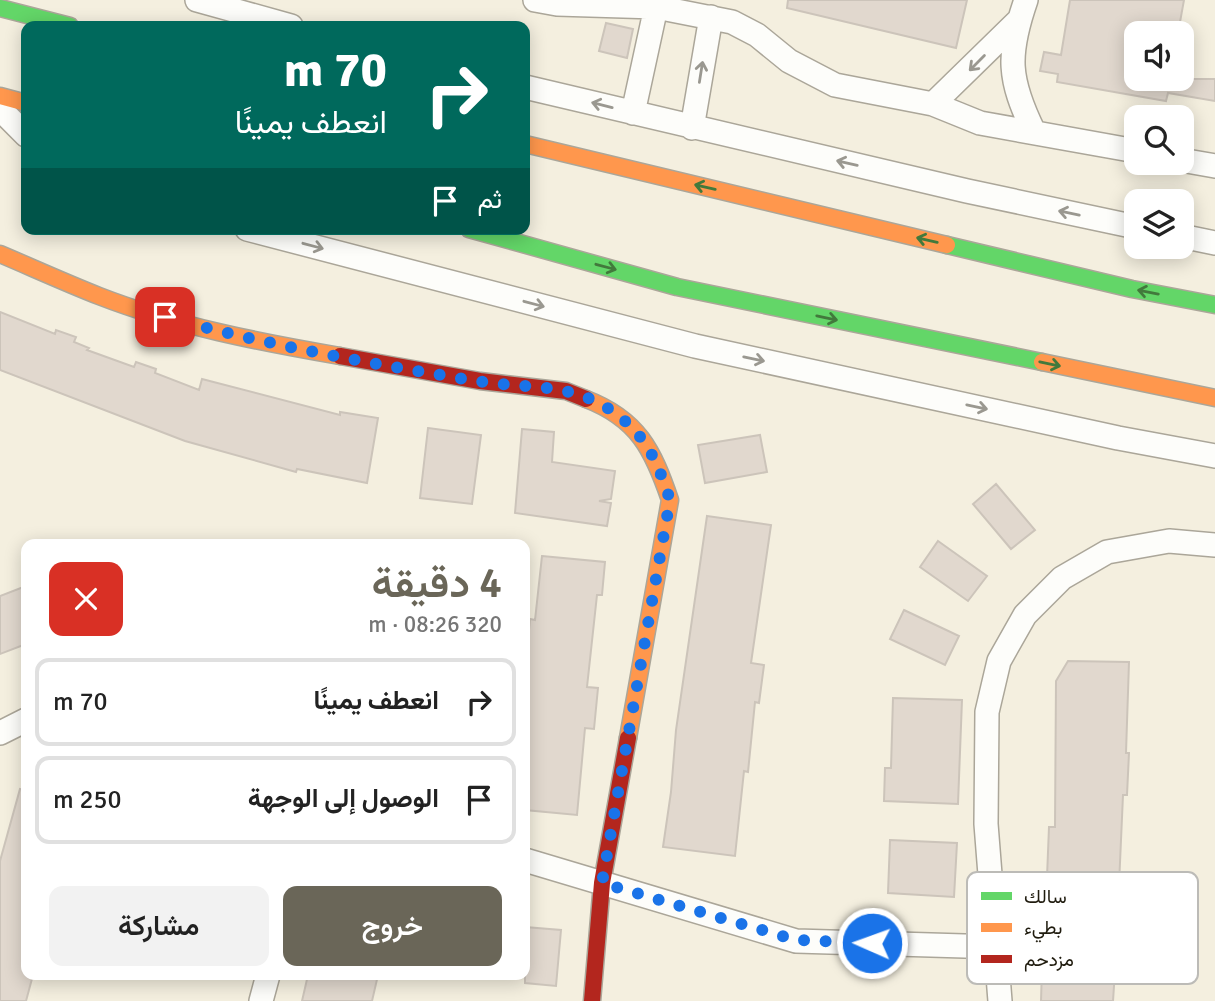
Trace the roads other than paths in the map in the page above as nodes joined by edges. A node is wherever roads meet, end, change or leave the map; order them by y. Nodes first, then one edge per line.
1 (197, 0) edge
2 (535, 0) edge
3 (656, 7) junction
4 (0, 8) edge
5 (1023, 10) edge
6 (711, 17) junction
7 (51, 21) edge
8 (273, 21) edge
9 (530, 88) edge
10 (0, 96) edge
11 (21, 102) edge
12 (933, 104) junction
13 (0, 109) edge
14 (633, 113) junction
15 (692, 128) junction
16 (21, 130) edge
17 (1034, 132) junction
18 (530, 145) edge
19 (1124, 149) edge
20 (1194, 162) edge
21 (1215, 166) edge
22 (1124, 224) edge
23 (270, 235) edge
24 (491, 235) edge
25 (1194, 239) edge
26 (1215, 243) edge
27 (0, 254) edge
28 (1215, 305) edge
29 (1215, 398) edge
30 (1215, 456) edge
31 (1215, 545) edge
32 (21, 722) edge
33 (0, 733) edge
34 (530, 861) edge
35 (991, 872) edge
36 (602, 883) junction
37 (967, 946) edge
38 (267, 980) edge
39 (261, 1001) edge
40 (592, 1001) edge

1 - 8 street
2 - 3 street
3 - 6 street
3 - 14 street
4 - 7 street
5 -> 12 street
5 - 17 street
6 - 12 street
15 -> 6 street
14 -> 9 street
10 - 11 street
12 - 17 street
13 - 16 street
14 - 15 street
22 -> 15 street
17 - 19 street
28 -> 18 street
20 - 21 street
23 -> 30 street
24 -> 29 street
25 - 26 street
27 - 36 street
31 - 35 street
32 - 33 street
34 - 36 street
36 - 37 street
36 - 40 street
38 - 39 street

